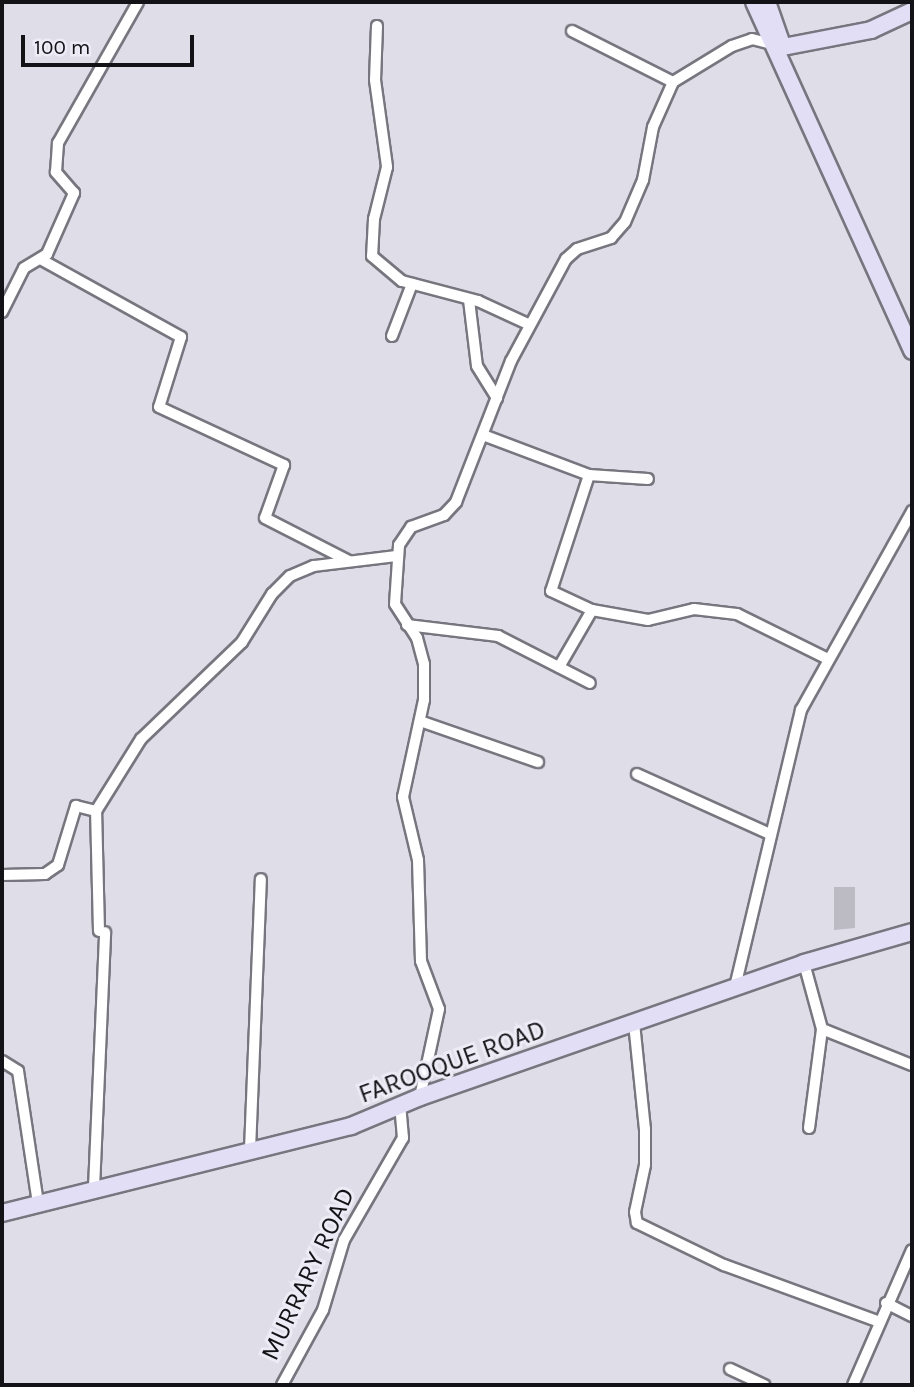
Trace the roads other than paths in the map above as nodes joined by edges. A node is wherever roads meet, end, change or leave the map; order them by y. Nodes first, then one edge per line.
1 (138, 2) edge
2 (754, 2) edge
3 (771, 5) edge
4 (912, 11) edge
5 (377, 26) dead end
6 (572, 31) dead end
7 (777, 46) junction
8 (673, 82) junction
9 (42, 260) junction
10 (412, 284) junction
11 (469, 300) junction
12 (2, 312) edge
13 (528, 324) junction
14 (912, 333) edge
15 (391, 336) dead end
16 (912, 351) edge
17 (497, 398) junction
18 (483, 435) junction
19 (589, 475) junction
20 (648, 479) dead end
21 (912, 511) edge
22 (397, 556) junction
23 (349, 561) junction
24 (592, 610) junction
25 (407, 625) junction
26 (828, 659) junction
27 (559, 667) junction
28 (590, 683) dead end
29 (420, 721) junction
30 (538, 762) dead end
31 (637, 774) dead end
32 (96, 811) junction
33 (770, 834) junction
34 (2, 875) edge
35 (261, 879) dead end
36 (912, 932) edge
37 (804, 963) junction
38 (735, 987) junction
39 (634, 1023) junction
40 (822, 1029) junction
41 (2, 1061) edge
42 (912, 1065) edge
43 (420, 1097) junction
44 (400, 1105) junction
45 (809, 1128) dead end
46 (250, 1150) junction
47 (94, 1188) junction
48 (38, 1203) junction
49 (2, 1213) edge
50 (912, 1250) edge
51 (886, 1303) junction
52 (912, 1316) edge
53 (877, 1321) junction
54 (730, 1369) dead end
55 (282, 1385) edge
56 (765, 1385) edge
57 (853, 1385) edge

1 - 9 street
2 - 7 main road
3 - 7 main road
4 - 7 main road
5 - 10 street
6 - 8 street
7 - 8 street
7 - 14 main road
7 - 16 main road
8 - 13 street
9 - 12 street
9 - 23 street
10 - 11 street
10 - 15 street
11 - 13 street
11 - 17 street
13 - 17 street
17 - 18 street
18 - 19 street
18 - 22 street
19 - 20 street
19 - 24 street
21 - 26 street
22 - 23 street
22 - 25 street
23 - 32 street
24 - 26 street
24 - 27 street
25 - 27 street
25 - 29 street
26 - 33 street
27 - 28 street
29 - 30 street
29 - 43 street
31 - 33 street
32 - 34 street
32 - 47 street
33 - 38 street
35 - 46 street
36 - 37 main road, FAROOQUE ROAD
37 - 38 main road, FAROOQUE ROAD
37 - 40 street
38 - 39 main road, FAROOQUE ROAD
39 - 43 main road, FAROOQUE ROAD
39 - 53 street
40 - 42 street
40 - 45 street
41 - 48 street
43 - 44 main road, FAROOQUE ROAD
44 - 46 main road, FAROOQUE ROAD
44 - 55 street, MURRARY ROAD
46 - 47 main road, FAROOQUE ROAD
47 - 48 main road, FAROOQUE ROAD
48 - 49 main road, FAROOQUE ROAD
50 - 51 street
51 - 52 street
51 - 53 street
53 - 57 street
54 - 56 street

